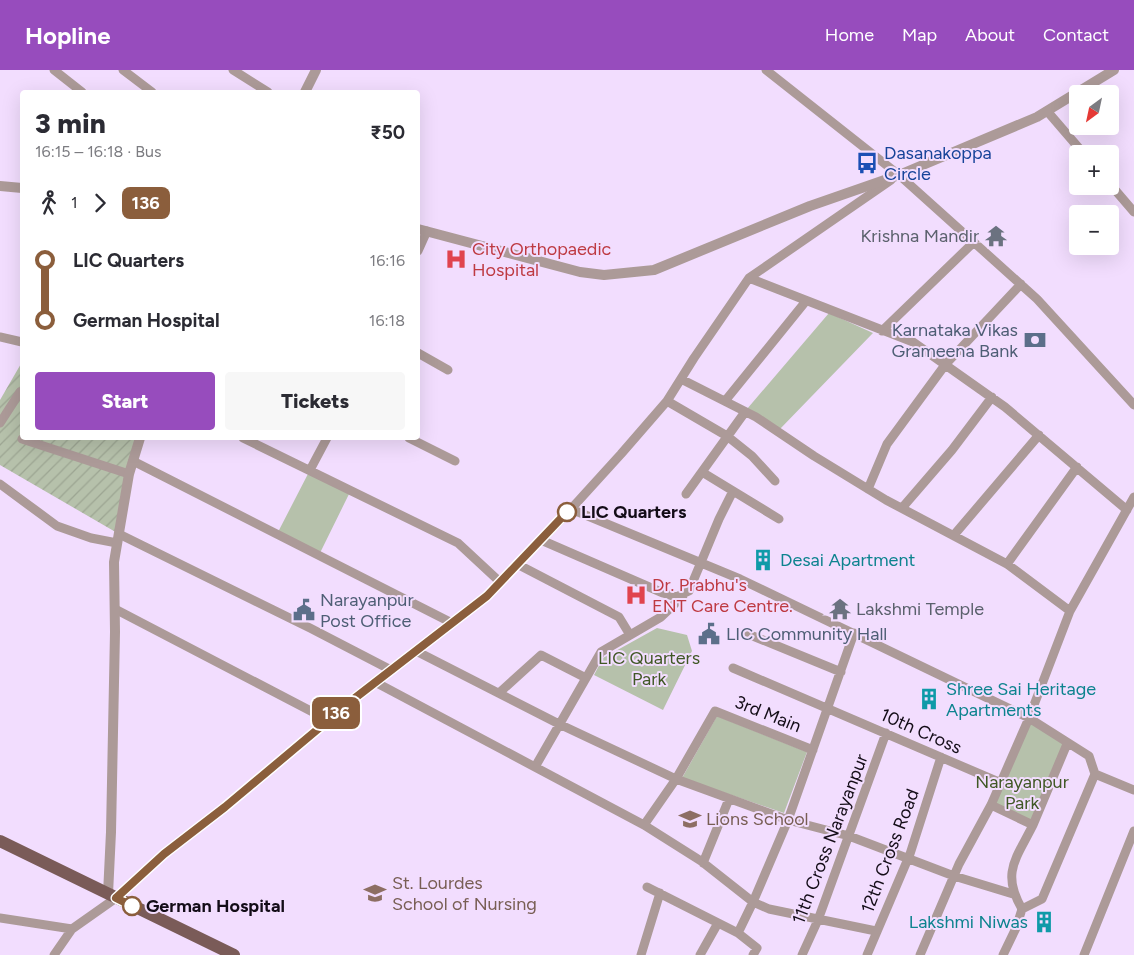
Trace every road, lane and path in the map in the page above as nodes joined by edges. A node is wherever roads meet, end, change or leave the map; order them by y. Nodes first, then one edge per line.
1 (54, 70) edge
2 (234, 70) edge
3 (316, 70) edge
4 (766, 70) edge
5 (1114, 70) edge
6 (126, 71) edge
7 (79, 90) edge
8 (150, 90) edge
9 (265, 90) edge
10 (306, 90) edge
11 (1047, 111) junction
12 (1076, 145) edge
13 (899, 174) junction
14 (0, 186) edge
15 (20, 188) edge
16 (1119, 194) edge
17 (1134, 212) edge
18 (422, 230) edge
19 (974, 242) junction
20 (749, 278) junction
21 (1021, 284) junction
22 (806, 301) junction
23 (882, 331) junction
24 (0, 337) edge
25 (20, 342) edge
26 (420, 354) edge
27 (945, 365) junction
28 (448, 370) dead end
29 (681, 378) junction
30 (20, 394) edge
31 (992, 397) junction
32 (666, 401) junction
33 (725, 401) junction
34 (1134, 405) edge
35 (745, 412) junction
36 (0, 423) edge
37 (727, 436) junction
38 (1039, 436) junction
39 (25, 440) edge
40 (139, 440) edge
41 (247, 440) edge
42 (326, 440) edge
43 (413, 440) edge
44 (133, 460) junction
45 (455, 461) dead end
46 (1077, 468) junction
47 (310, 470) junction
48 (702, 472) junction
49 (129, 474) junction
50 (775, 481) dead end
51 (0, 484) edge
52 (868, 489) junction
53 (733, 491) junction
54 (686, 494) dead end
55 (1134, 497) edge
56 (902, 508) junction
57 (571, 509) junction
58 (1127, 510) junction
59 (779, 518) dead end
60 (954, 535) junction
61 (118, 539) junction
62 (541, 540) junction
63 (700, 562) junction
64 (517, 564) junction
65 (1007, 564) junction
66 (500, 582) junction
67 (689, 591) junction
68 (115, 609) junction
69 (1070, 611) junction
70 (452, 623) junction
71 (854, 633) junction
72 (748, 634) dead end
73 (630, 635) junction
74 (416, 651) junction
75 (733, 668) dead end
76 (391, 670) junction
77 (841, 672) junction
78 (586, 678) junction
79 (375, 682) junction
80 (499, 693) junction
81 (828, 708) junction
82 (1029, 718) junction
83 (328, 720) junction
84 (559, 724) junction
85 (886, 733) junction
86 (1067, 744) junction
87 (813, 750) junction
88 (941, 757) junction
89 (535, 767) junction
90 (1095, 774) junction
91 (676, 779) junction
92 (1001, 783) junction
93 (1134, 790) edge
94 (729, 799) junction
95 (992, 804) junction
96 (788, 820) junction
97 (644, 825) junction
98 (1033, 825) junction
99 (1134, 831) edge
100 (849, 836) junction
101 (0, 841) edge
102 (908, 858) junction
103 (703, 862) junction
104 (954, 876) junction
105 (647, 886) dead end
106 (660, 893) junction
107 (1013, 894) junction
108 (112, 896) junction
109 (753, 902) junction
110 (1022, 909) junction
111 (0, 918) edge
112 (818, 920) junction
113 (718, 923) junction
114 (72, 929) junction
115 (876, 931) junction
116 (738, 933) junction
117 (54, 955) edge
118 (234, 955) edge
119 (641, 955) edge
120 (700, 955) edge
121 (753, 955) edge
122 (802, 955) edge
123 (867, 955) edge
124 (920, 955) edge
125 (1003, 955) edge
126 (1084, 955) edge

1 - 7 street
2 - 9 street
3 - 10 street
4 - 13 street
5 - 11 street
6 - 8 street
11 - 12 street
11 - 13 street
13 - 18 street
13 - 19 street
13 - 20 street
14 - 15 street
16 - 17 street
19 - 21 street
19 - 23 street
20 - 22 street
20 - 29 street
21 - 27 street
21 - 34 street
22 - 23 street
22 - 33 street
23 - 27 street
24 - 25 street
26 - 28 street
27 - 31 street
27 - 52 street
29 - 32 street
29 - 33 street
30 - 36 street
31 - 38 street
31 - 56 street
32 - 37 street
32 - 57 street
33 - 35 street
35 - 37 street
35 - 52 street
37 - 48 street
37 - 50 street
38 - 46 street
38 - 60 street
39 - 49 street
40 - 44 street
41 - 47 street
42 - 47 street
43 - 45 street
44 - 49 street
44 - 70 street
46 - 58 street
46 - 65 street
47 - 66 street
48 - 53 street
48 - 54 street
49 - 61 street
51 - 61 street
52 - 56 street
53 - 59 street
53 - 63 street
55 - 58 street
56 - 60 street
57 - 62 street
57 - 63 street
58 - 69 street
60 - 65 street
61 - 68 street
61 - 76 street
62 - 64 street
62 - 67 street
63 - 67 street
63 - 71 street
64 - 66 street
64 - 73 street
65 - 69 street
66 - 70 street
67 - 73 street
68 - 83 street
68 - 108 street
69 - 82 street
70 - 74 street
71 - 77 street
71 - 82 street
72 - 77 street
73 - 78 street
74 - 76 street
74 - 80 street
75 - 81 street, 10th Cross
76 - 79 street
77 - 81 street
78 - 80 street
78 - 84 street
79 - 83 street
79 - 89 street
80 - 84 street
81 - 85 street, 10th Cross
81 - 87 street
82 - 86 street
82 - 92 street
83 - 108 street
84 - 89 street
84 - 91 street
85 - 88 street, 10th Cross
85 - 100 street, 11th Cross Narayanpur
86 - 90 street
86 - 98 street
87 - 91 street, 3rd Main
87 - 96 street
88 - 92 street, 10th Cross
88 - 102 street, 12th Cross Road
89 - 97 street
90 - 93 street
90 - 110 street
91 - 94 street
91 - 97 street
92 - 95 street
94 - 96 street
94 - 103 street
95 - 98 street
95 - 104 street
96 - 100 street
96 - 109 street
97 - 103 street
98 - 107 street
99 - 126 street
100 - 102 street
100 - 112 street, 11th Cross Narayanpur
101 - 108 main road
102 - 104 street
102 - 115 street, 12th Cross Road
103 - 109 street
104 - 107 street
104 - 124 street
105 - 106 street
106 - 113 street
106 - 119 street
107 - 110 street
108 - 114 street
108 - 118 main road
109 - 112 street
109 - 116 street
110 - 125 street
111 - 114 street
112 - 115 street
112 - 122 street, 11th Cross Narayanpur
113 - 116 street
113 - 120 street
114 - 117 street
115 - 123 street, 12th Cross Road
116 - 121 street

